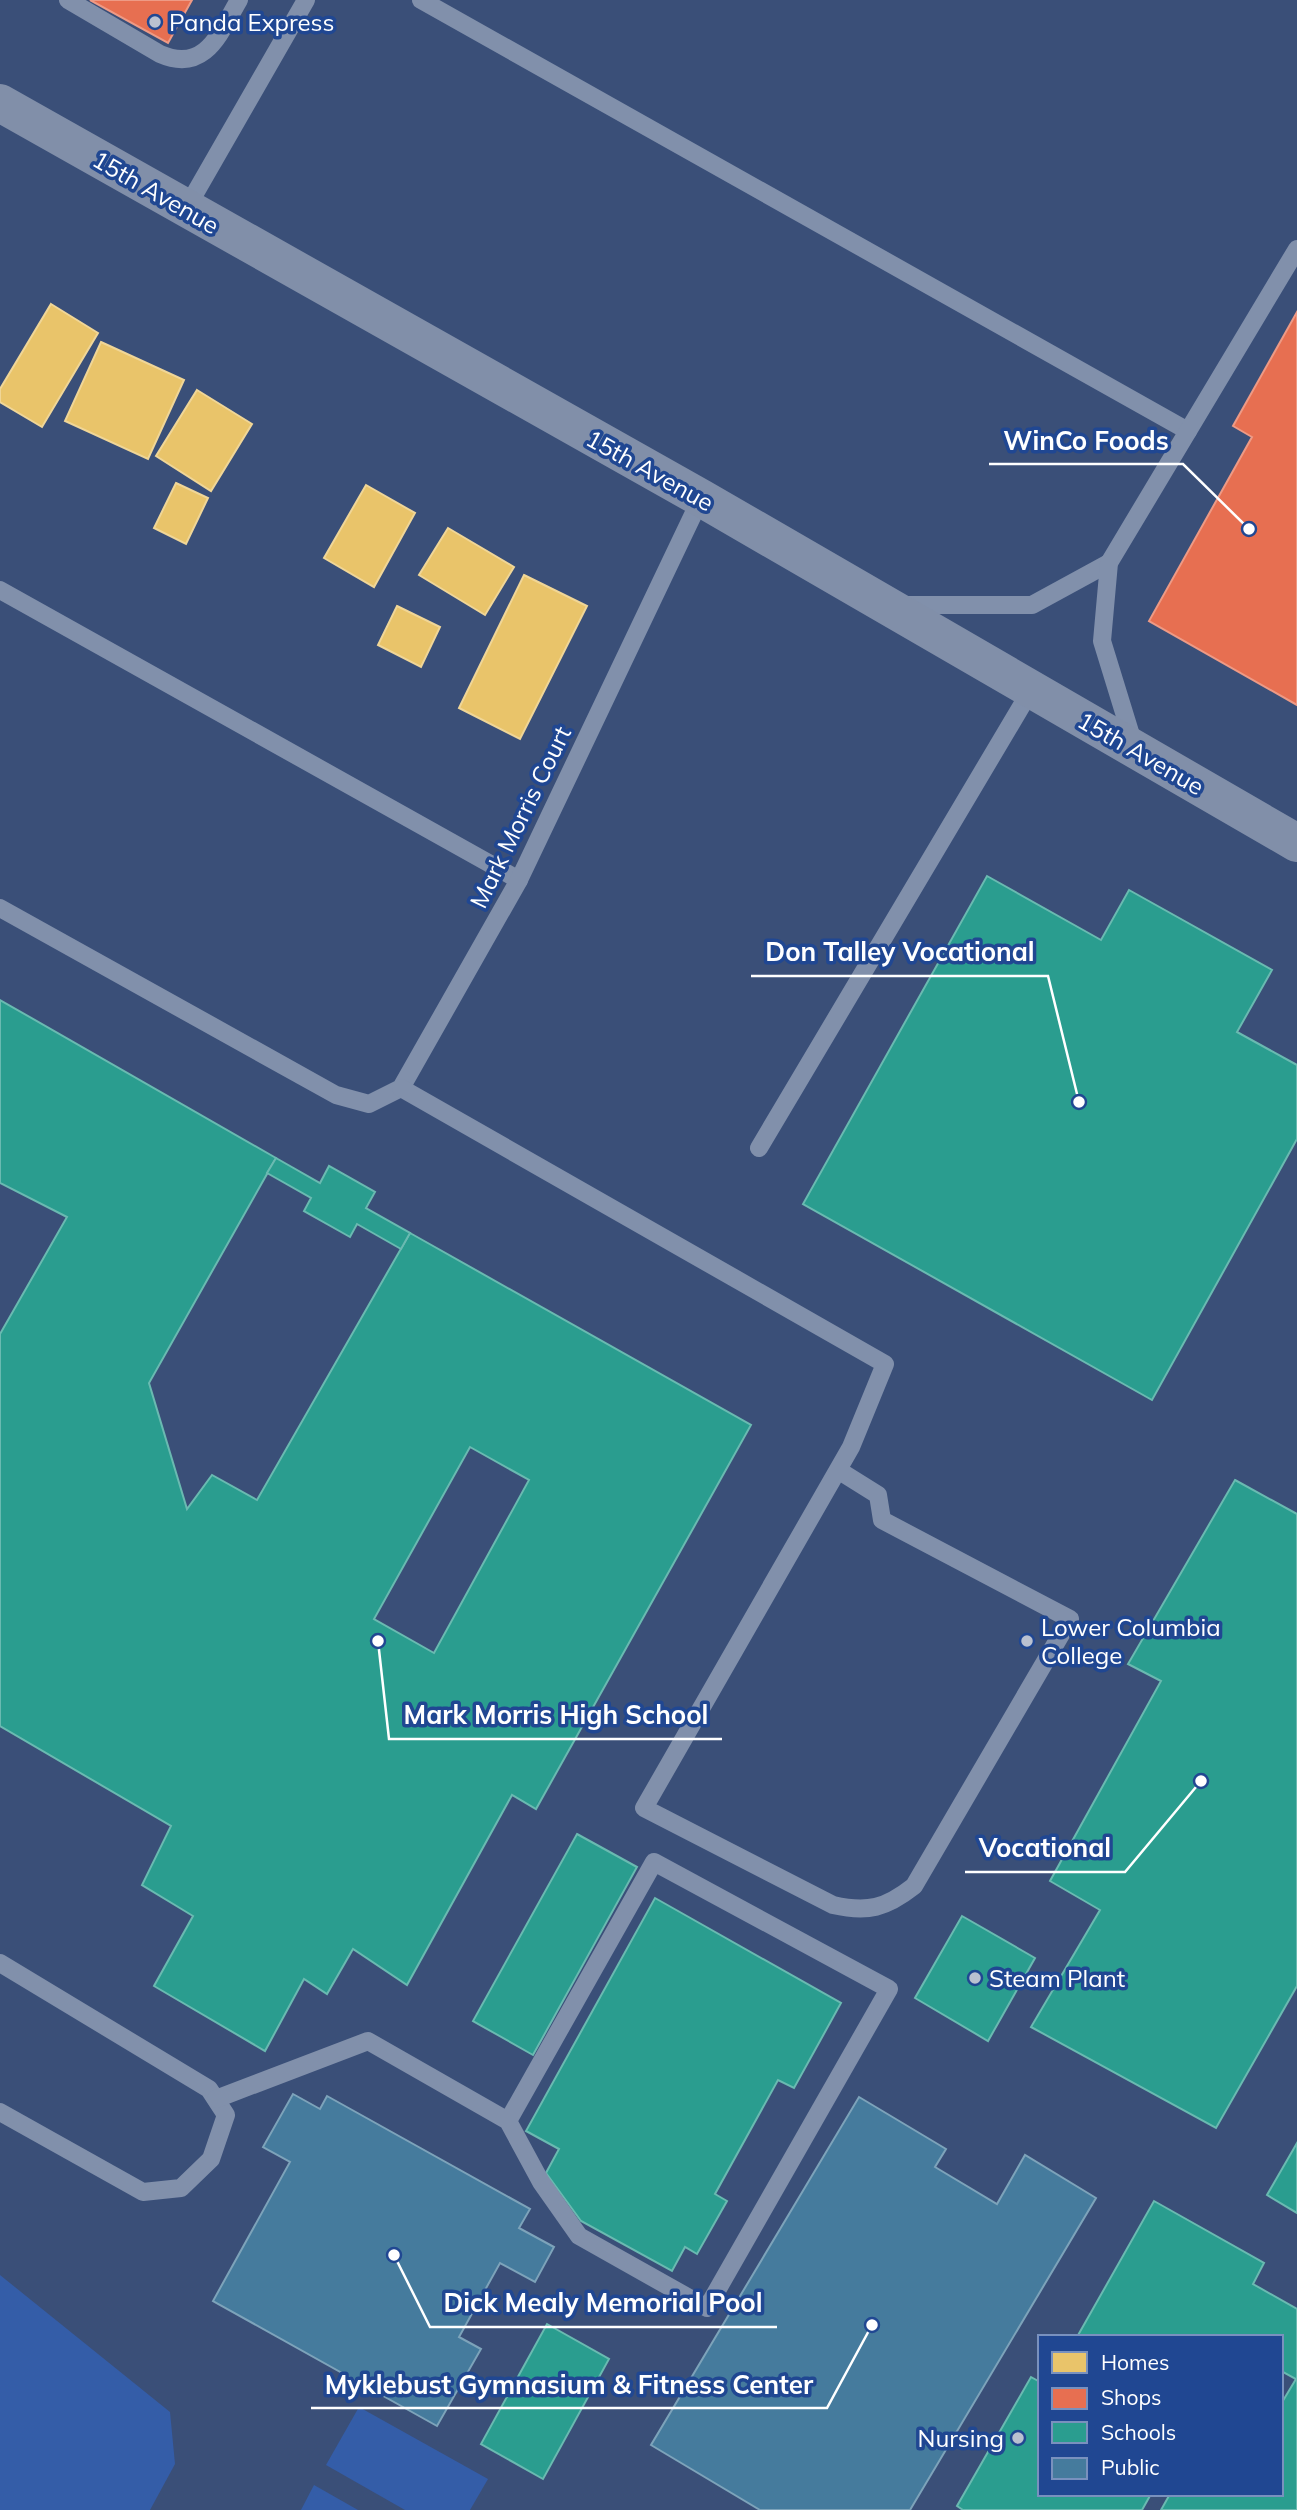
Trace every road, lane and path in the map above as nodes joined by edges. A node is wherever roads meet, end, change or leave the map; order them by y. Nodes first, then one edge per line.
1 (68, 0) edge
2 (239, 0) edge
3 (306, 0) edge
4 (421, 0) edge
5 (0, 103) edge
6 (186, 209) junction
7 (1297, 249) edge
8 (1188, 431) junction
9 (701, 499) junction
10 (1109, 563) junction
11 (0, 590) edge
12 (886, 605) junction
13 (1031, 690) junction
14 (1136, 750) junction
15 (1297, 843) edge
16 (520, 880) junction
17 (0, 908) edge
18 (401, 1088) junction
19 (759, 1148) dead end
20 (838, 1470) junction
21 (0, 1963) edge
22 (216, 2099) junction
23 (0, 2112) edge
24 (508, 2121) junction

1 - 2 lane
3 - 6 lane
4 - 8 lane
5 - 6 main road, 15th Avenue
6 - 9 main road, 15th Avenue
7 - 8 lane
8 - 10 lane
9 - 12 main road, 15th Avenue
9 - 16 lane, Mark Morris Court
10 - 12 lane
10 - 14 lane
11 - 16 lane
12 - 13 main road, 15th Avenue
13 - 14 main road, 15th Avenue
13 - 19 lane
14 - 15 main road, 15th Avenue
16 - 18 lane, Mark Morris Court
17 - 18 lane
18 - 20 lane
20 - 20 lane
21 - 22 lane
22 - 23 lane
22 - 24 lane
24 - 24 lane

